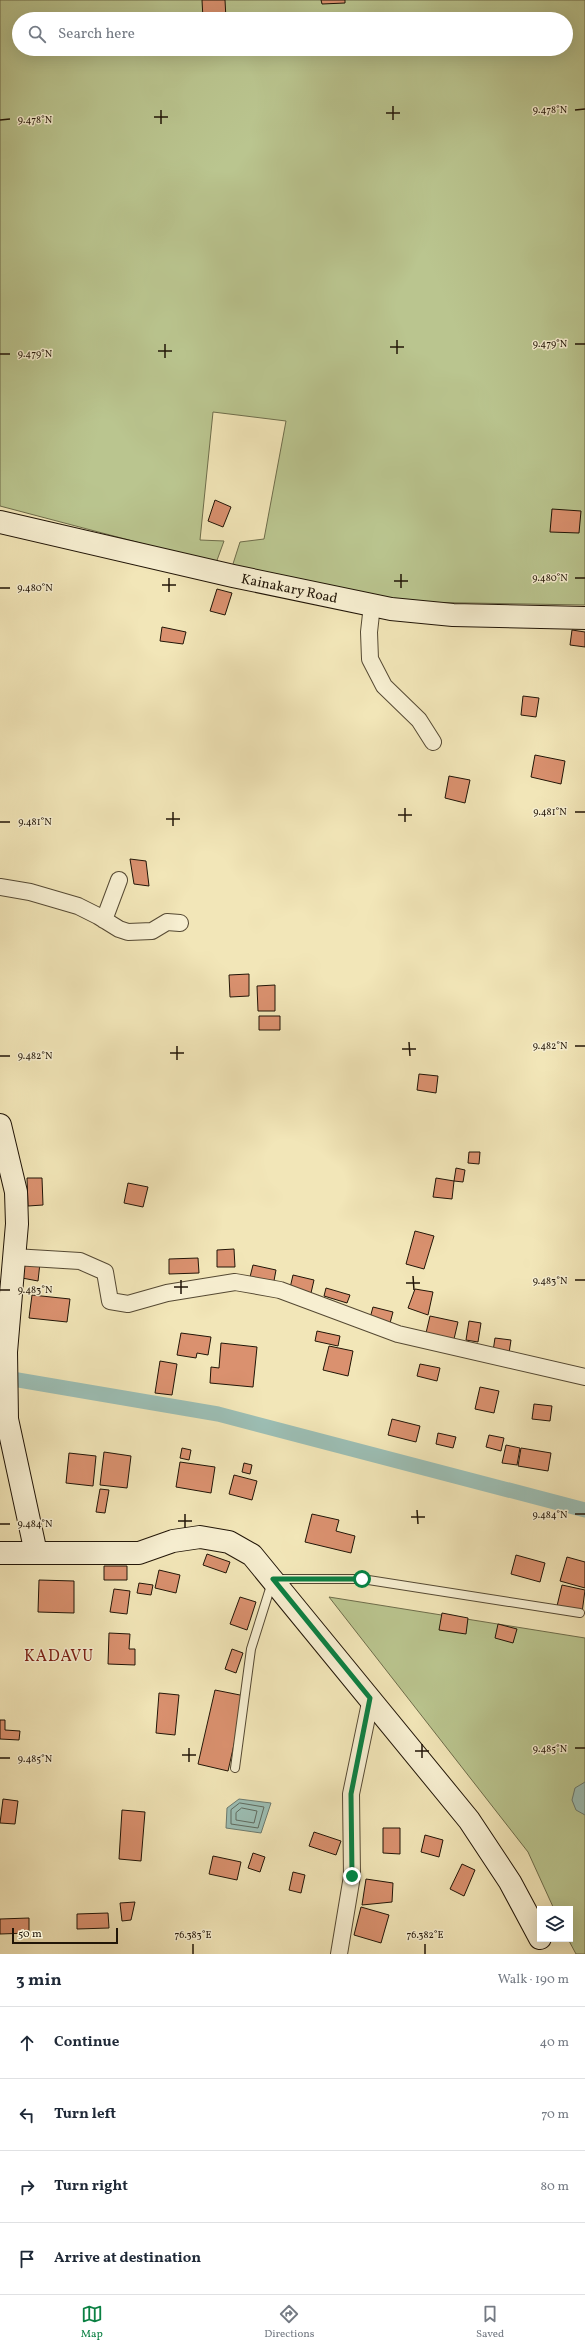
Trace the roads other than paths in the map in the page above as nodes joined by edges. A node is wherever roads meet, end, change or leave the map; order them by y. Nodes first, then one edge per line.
1 (0, 522) edge
2 (372, 605) junction
3 (585, 618) edge
4 (433, 742) dead end
5 (119, 880) dead end
6 (0, 887) edge
7 (104, 920) junction
8 (180, 923) dead end
9 (0, 1125) edge
10 (14, 1257) junction
11 (4, 1356) edge
12 (585, 1377) edge
13 (0, 1553) edge
14 (36, 1553) junction
15 (273, 1579) junction
16 (580, 1613) dead end
17 (370, 1698) junction
18 (235, 1768) dead end
19 (537, 1932) edge
20 (542, 1942) edge
21 (339, 1954) edge
22 (549, 1954) edge

1 - 2 main road, Kainakary Road
2 - 3 main road, Kainakary Road
2 - 4 street
5 - 7 street
6 - 7 street
7 - 8 street
9 - 10 main road
10 - 11 main road
10 - 12 street
11 - 14 main road
13 - 14 main road
14 - 15 main road
15 - 16 lane
15 - 17 main road
15 - 18 lane
17 - 19 main road
17 - 21 street
20 - 22 main road

